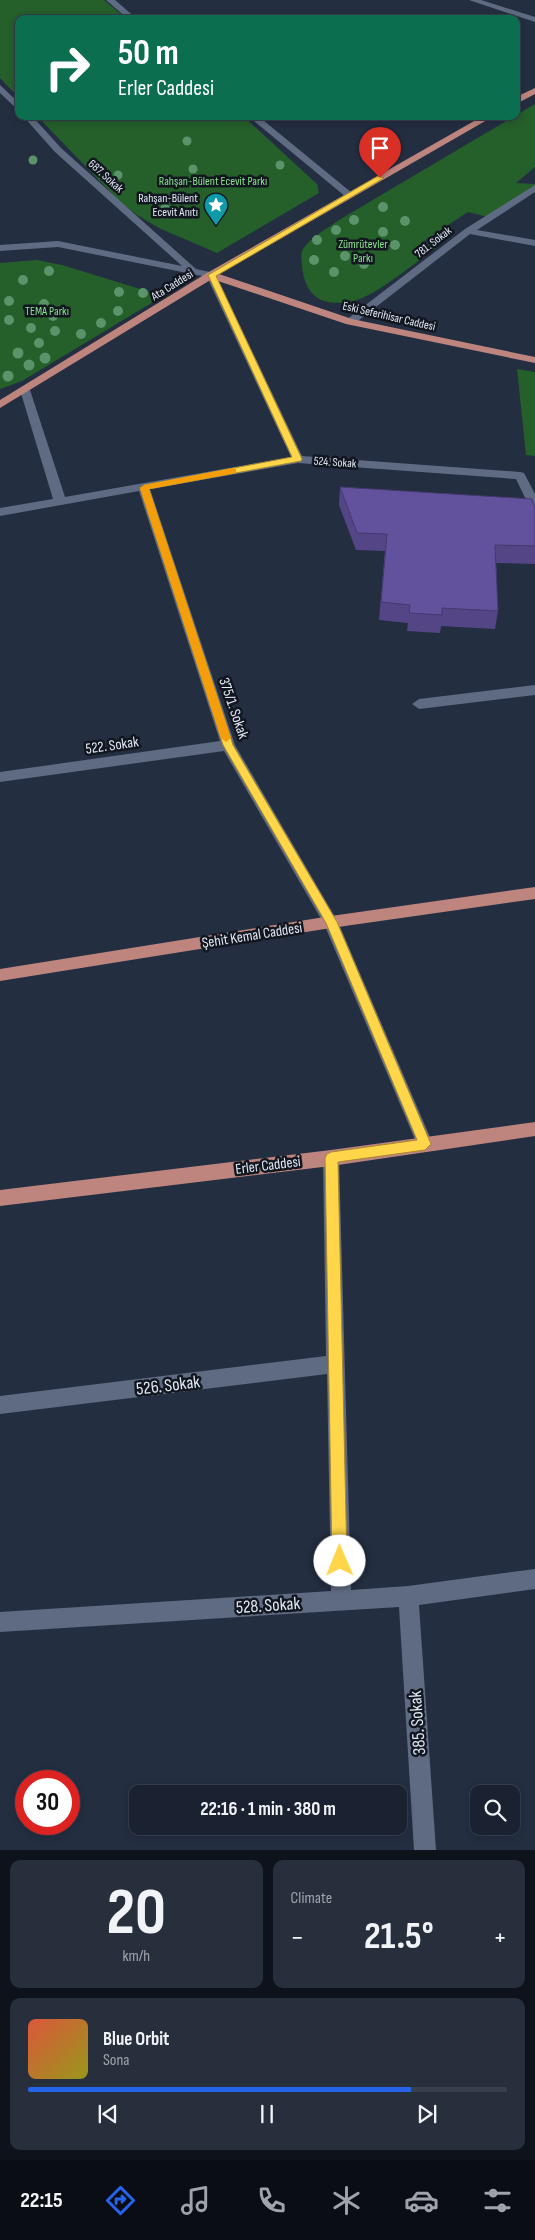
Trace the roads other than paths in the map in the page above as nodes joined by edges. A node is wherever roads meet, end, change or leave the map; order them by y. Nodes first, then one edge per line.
1 (110, 0) edge
2 (472, 0) edge
3 (128, 15) edge
4 (519, 15) edge
5 (520, 15) edge
6 (535, 20) edge
7 (0, 88) edge
8 (535, 91) edge
9 (520, 99) edge
10 (15, 104) edge
11 (31, 120) edge
12 (257, 120) edge
13 (483, 120) edge
14 (535, 188) edge
15 (349, 195) junction
16 (468, 231) junction
17 (535, 243) edge
18 (0, 248) edge
19 (193, 272) junction
20 (211, 275) junction
21 (350, 322) junction
22 (535, 360) edge
23 (25, 390) junction
24 (0, 405) edge
25 (298, 459) junction
26 (520, 476) junction
27 (535, 478) edge
28 (144, 488) junction
29 (60, 501) junction
30 (535, 506) edge
31 (0, 512) edge
32 (535, 690) edge
33 (419, 704) dead end
34 (228, 745) junction
35 (0, 777) edge
36 (535, 893) edge
37 (331, 922) junction
38 (0, 975) edge
39 (535, 1129) edge
40 (425, 1144) junction
41 (331, 1158) junction
42 (0, 1198) edge
43 (336, 1364) junction
44 (0, 1405) edge
45 (535, 1579) edge
46 (408, 1596) junction
47 (341, 1600) junction
48 (0, 1622) edge
49 (426, 1850) edge

1 - 3 street
2 - 4 street
5 - 6 street
7 - 10 street
8 - 9 main road
11 - 19 street, 687. Sokak
12 - 15 street
13 - 15 main road, Ata Caddesi
14 - 16 street, 781. Sokak
15 - 20 main road, Ata Caddesi
16 - 17 street
16 - 21 street, 781. Sokak
18 - 19 street
19 - 20 street
20 - 21 main road, Eski Seferihisar Caddesi
20 - 23 main road, Ata Caddesi
20 - 25 street
21 - 22 main road, Eski Seferihisar Caddesi
23 - 24 main road, Ata Caddesi
23 - 29 street
25 - 26 street, 524. Sokak
25 - 28 street, 524. Sokak
26 - 27 street, 524. Sokak
26 - 30 street
28 - 29 street, 524. Sokak
28 - 34 street, 375/1. Sokak
29 - 31 street, 524. Sokak
32 - 33 street
34 - 35 street, 522. Sokak
34 - 37 street, 375/1. Sokak
36 - 37 main road, Şehit Kemal Caddesi
37 - 38 main road, Şehit Kemal Caddesi
37 - 40 street, 375/1. Sokak
39 - 40 main road, Erler Caddesi
40 - 41 main road, Erler Caddesi
41 - 42 main road, Erler Caddesi
41 - 43 street
43 - 44 street, 526. Sokak
43 - 47 street
45 - 46 street, 528. Sokak
46 - 47 street, 528. Sokak
46 - 49 street, 385. Sokak
47 - 48 street, 528. Sokak

